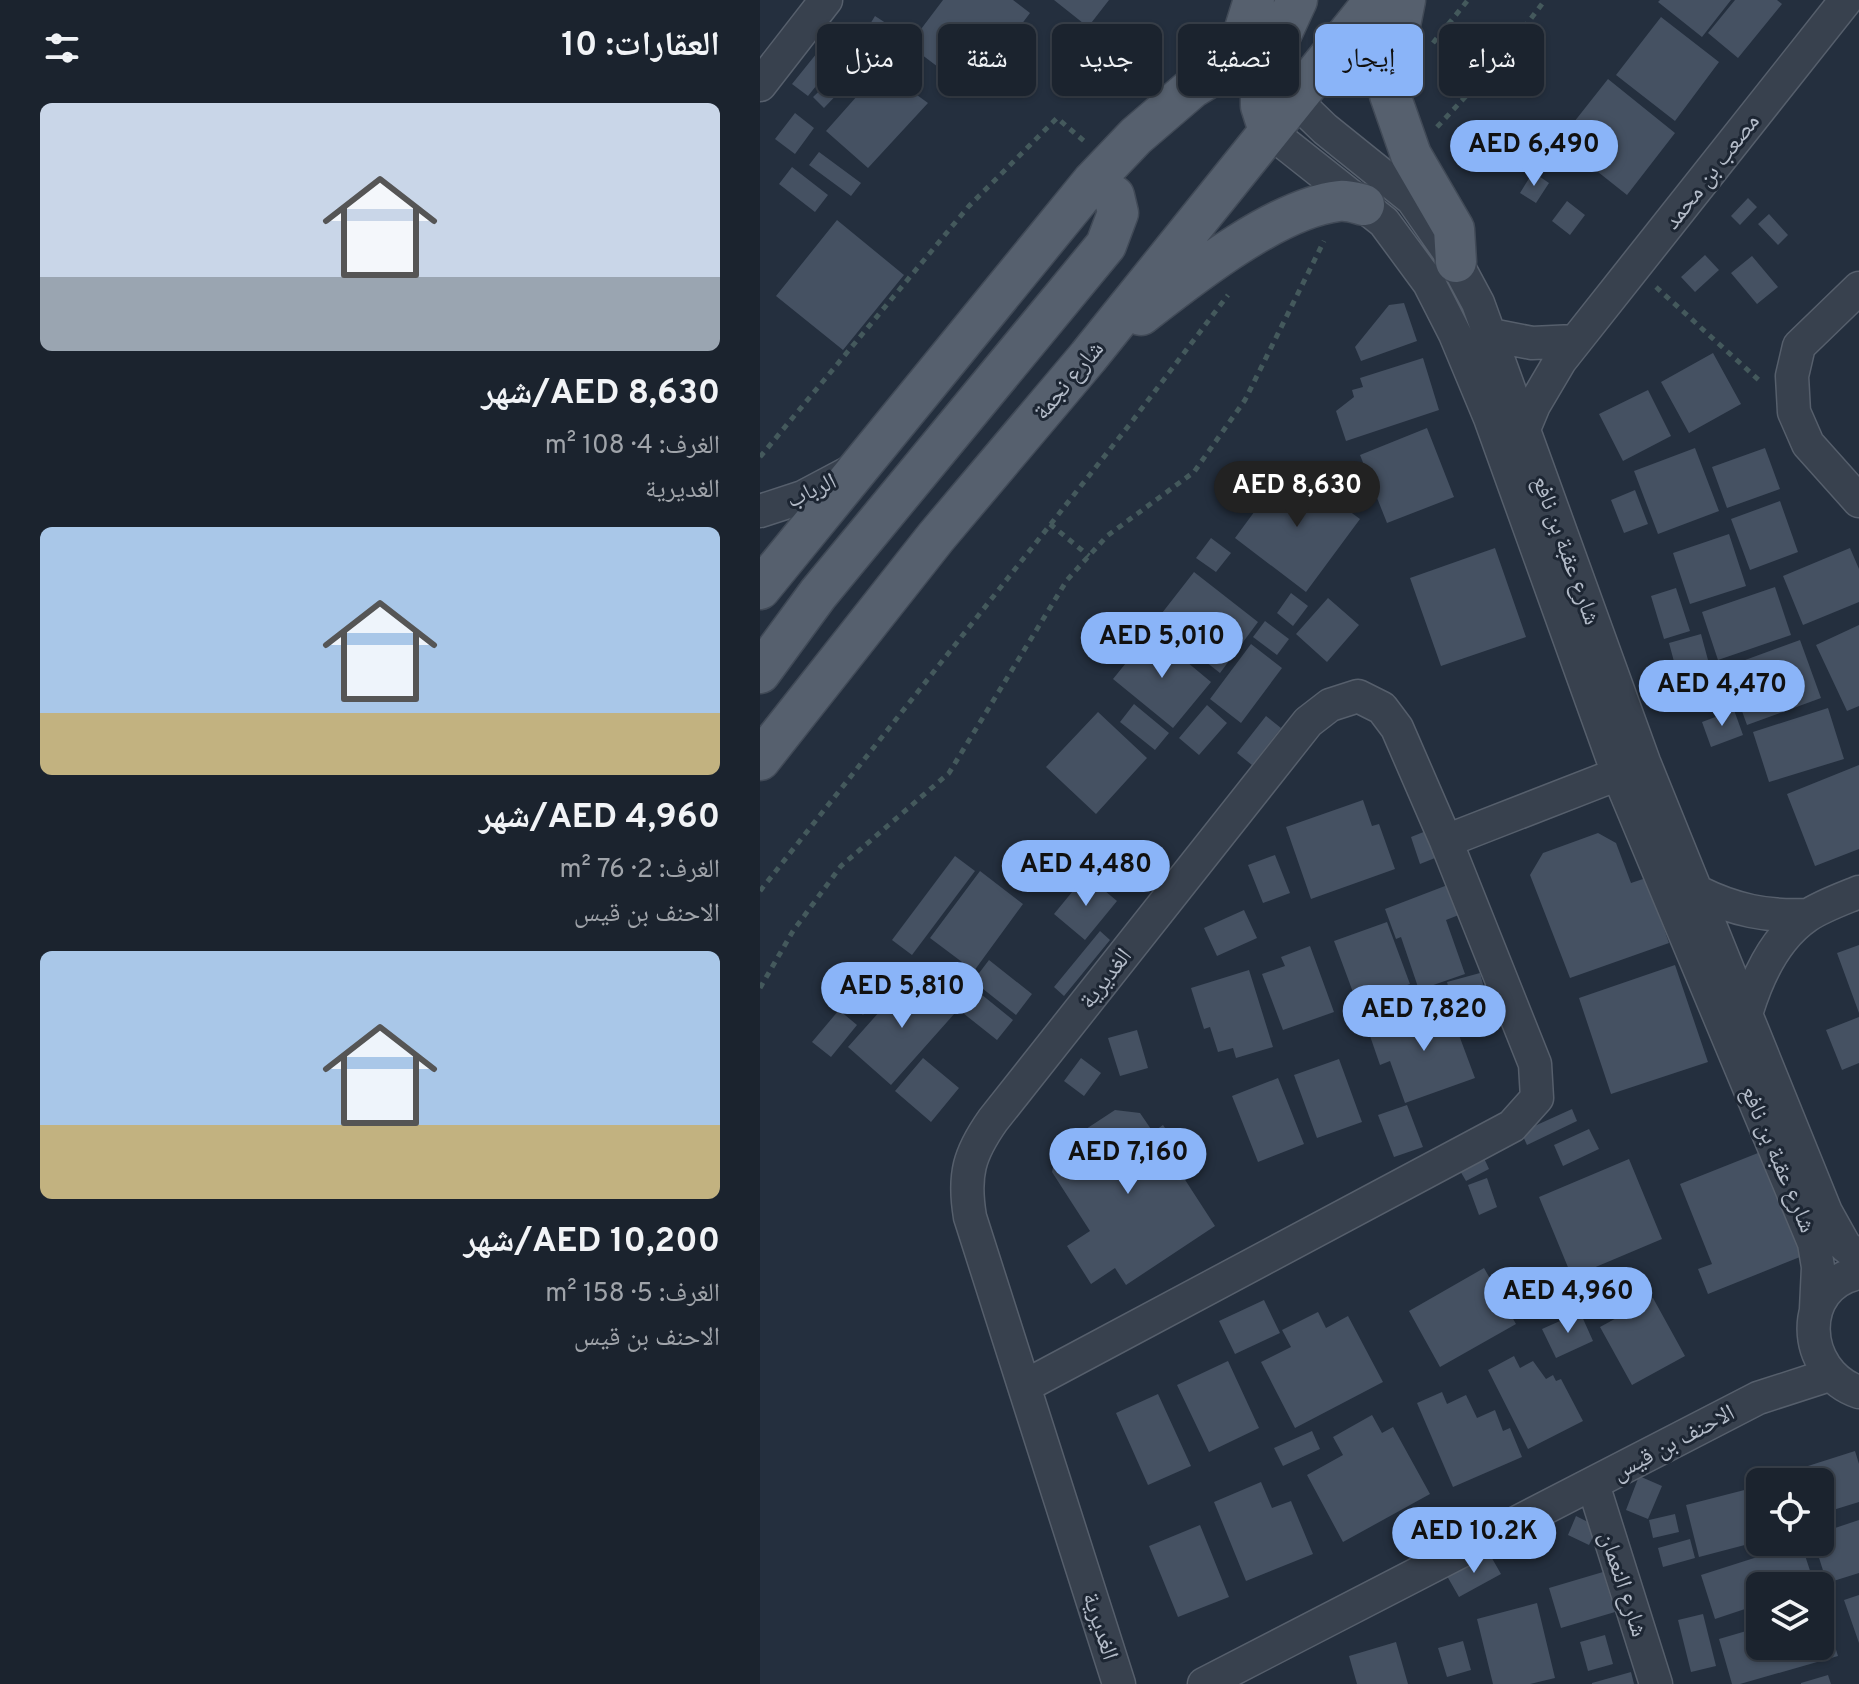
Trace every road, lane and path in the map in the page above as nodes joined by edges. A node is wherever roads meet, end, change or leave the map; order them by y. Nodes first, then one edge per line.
1 (826, 0) edge
2 (1254, 0) edge
3 (1297, 0) edge
4 (1375, 0) edge
5 (1405, 0) edge
6 (1545, 0) edge
7 (1846, 0) edge
8 (1247, 24) edge
9 (1286, 24) edge
10 (760, 85) edge
11 (1183, 96) edge
12 (1261, 96) edge
13 (1289, 96) edge
14 (1294, 99) junction
15 (1269, 131) junction
16 (1411, 155) junction
17 (1102, 172) junction
18 (1354, 203) junction
19 (1456, 262) junction
20 (1635, 268) junction
21 (1235, 286) dead end
22 (1859, 288) edge
23 (1491, 335) junction
24 (1575, 341) junction
25 (1088, 357) junction
26 (1794, 412) junction
27 (1524, 429) junction
28 (760, 457) edge
29 (861, 466) junction
30 (1859, 501) edge
31 (760, 511) edge
32 (1050, 524) junction
33 (1089, 556) junction
34 (760, 589) edge
35 (760, 673) edge
36 (760, 760) edge
37 (1618, 774) junction
38 (1446, 841) junction
39 (760, 891) edge
40 (1698, 892) junction
41 (1859, 892) edge
42 (1807, 915) junction
43 (760, 988) edge
44 (1747, 1011) junction
45 (1859, 1257) edge
46 (1859, 1273) edge
47 (1816, 1309) junction
48 (1814, 1346) junction
49 (1829, 1375) junction
50 (1025, 1386) junction
51 (1858, 1392) edge
52 (1758, 1398) junction
53 (1593, 1484) junction
54 (1119, 1684) edge
55 (1204, 1684) edge
56 (1656, 1684) edge

1 - 10 street
2 - 8 main road
3 - 9 main road
4 - 14 main road, شارع نجمة
5 - 16 main road
6 - 16 path
7 - 20 street, مصعب بن محمد
11 - 17 main road
12 - 15 main road
13 - 14 street, شارع عقبة بن نافع
14 - 15 main road, شارع نجمة
14 - 19 street, شارع عقبة بن نافع
15 - 18 street, شارع عقبة بن نافع
15 - 25 main road, شارع نجمة
16 - 19 main road
17 - 28 path
17 - 29 main road
17 - 35 main road
18 - 25 main road
18 - 33 path
18 - 37 street, شارع عقبة بن نافع
19 - 23 street, شارع عقبة بن نافع
20 - 24 street, مصعب بن محمد
20 - 26 path
21 - 32 path
22 - 26 street
23 - 24 street
23 - 27 street, شارع عقبة بن نافع
24 - 27 street, مصعب بن محمد
25 - 36 main road, شارع نجمة
26 - 30 street
27 - 40 street, شارع عقبة بن نافع
29 - 31 street, الرباب
29 - 34 main road
32 - 33 path
32 - 39 path
33 - 43 path
37 - 38 street
37 - 47 street, شارع عقبة بن نافع
38 - 50 street, الغديرية
38 - 50 street, الغديرية
40 - 42 street
40 - 44 street, شارع عقبة بن نافع
41 - 42 street
42 - 44 street
44 - 45 street, شارع عقبة بن نافع
46 - 47 street
47 - 48 street, شارع عقبة بن نافع
48 - 49 street
48 - 52 street, الاحنف بن قيس
49 - 51 street
49 - 52 street, الاحنف بن قيس
50 - 54 street, الغديرية
52 - 53 street, الاحنف بن قيس
53 - 55 street, الاحنف بن قيس
53 - 56 street, شارع النعمان

